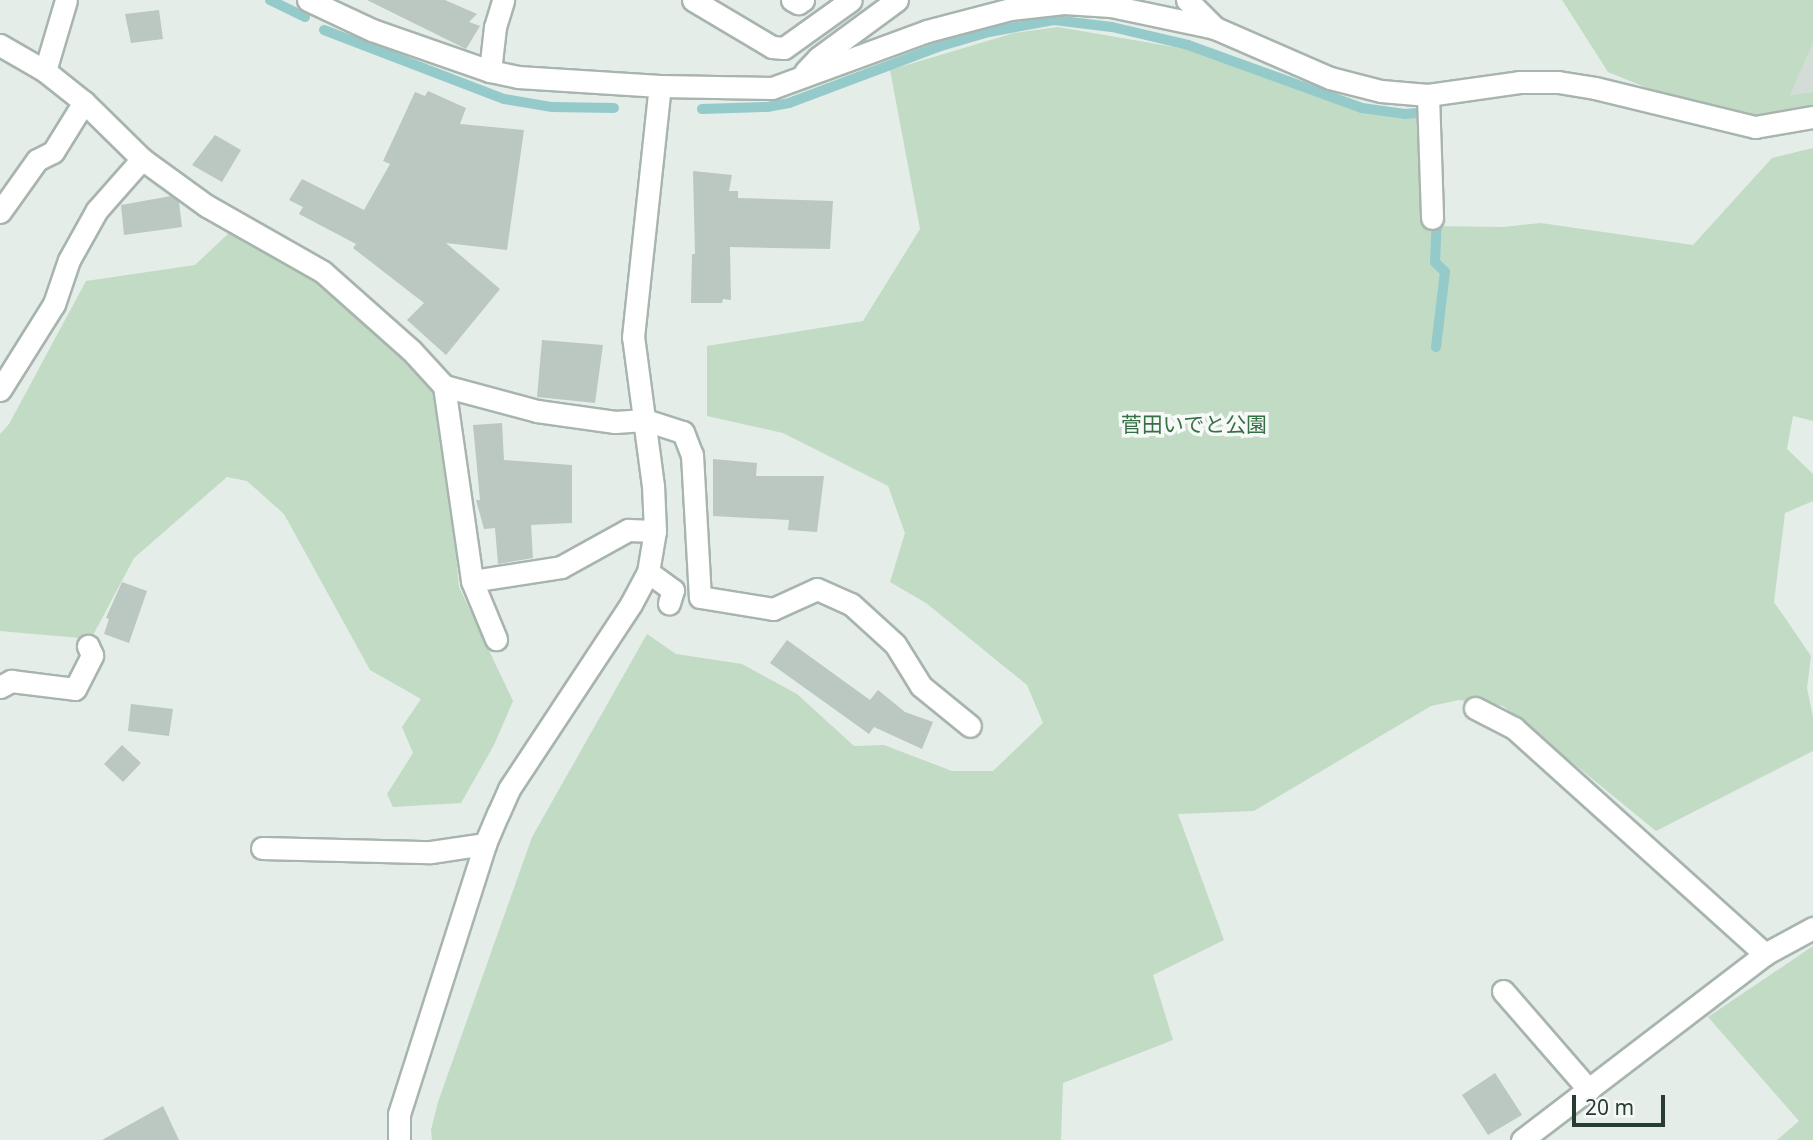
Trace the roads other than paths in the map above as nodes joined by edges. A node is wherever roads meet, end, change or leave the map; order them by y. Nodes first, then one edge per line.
1 (66, 0) edge
2 (307, 0) edge
3 (503, 0) edge
4 (693, 0) edge
5 (792, 0) edge
6 (803, 0) edge
7 (851, 0) edge
8 (897, 0) edge
9 (1187, 0) edge
10 (1215, 28) junction
11 (0, 45) edge
12 (45, 71) junction
13 (490, 72) junction
14 (799, 79) junction
15 (660, 86) junction
16 (1428, 95) junction
17 (84, 102) junction
18 (1813, 117) edge
19 (142, 159) junction
20 (0, 212) edge
21 (1432, 218) dead end
22 (444, 386) junction
23 (0, 390) edge
24 (645, 420) junction
25 (655, 531) junction
26 (648, 572) junction
27 (472, 581) junction
28 (669, 603) dead end
29 (496, 639) dead end
30 (88, 646) dead end
31 (4, 682) edge
32 (1475, 708) dead end
33 (970, 726) dead end
34 (485, 844) junction
35 (262, 848) dead end
36 (1813, 928) edge
37 (1765, 954) junction
38 (1503, 991) dead end
39 (1589, 1090) junction
40 (399, 1140) edge
41 (1522, 1140) edge

1 - 12 street
2 - 13 street
3 - 13 street
4 - 7 street
5 - 6 street
8 - 14 street
9 - 10 street
10 - 14 street
10 - 16 street
11 - 12 street
12 - 17 street
13 - 15 street
14 - 15 street
15 - 24 street
16 - 18 street
16 - 21 street
17 - 19 street
17 - 20 street
19 - 22 street
19 - 23 street
22 - 24 street
22 - 27 street
24 - 25 street
24 - 33 street
25 - 26 street
25 - 27 street
26 - 28 street
26 - 34 street
27 - 29 street
30 - 31 street
32 - 37 street
34 - 35 street
34 - 40 street
36 - 37 street
37 - 39 street
38 - 39 street
39 - 41 street

